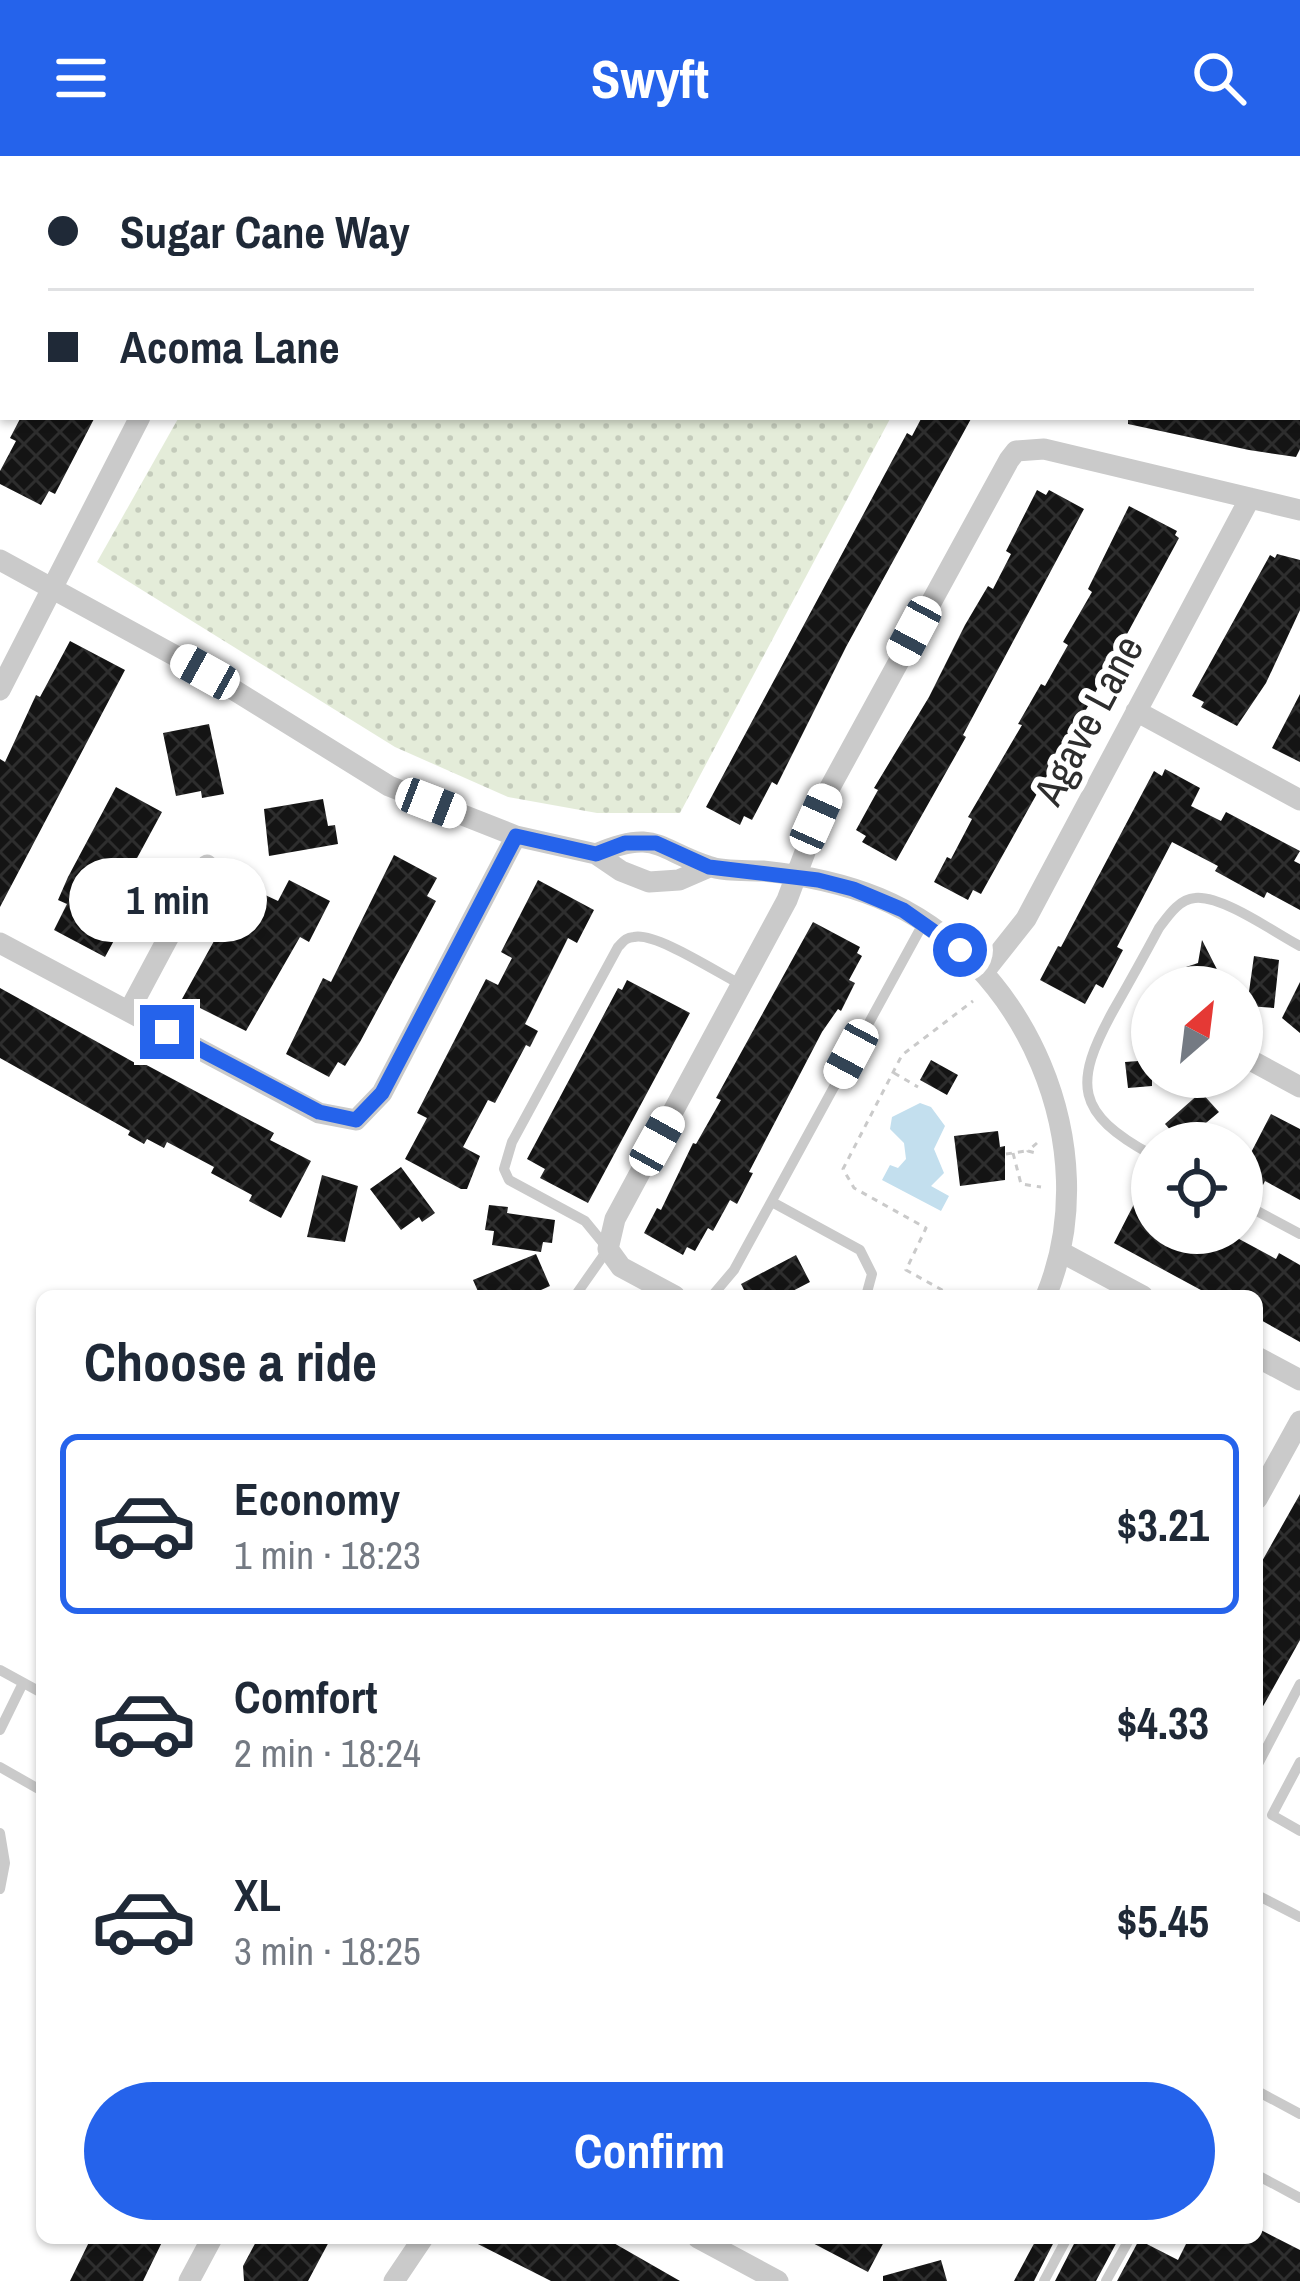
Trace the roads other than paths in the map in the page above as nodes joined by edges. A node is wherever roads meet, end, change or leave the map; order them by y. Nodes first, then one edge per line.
1 (138, 420) edge
2 (1250, 499) junction
3 (1300, 510) edge
4 (0, 560) edge
5 (50, 585) junction
6 (0, 690) edge
7 (1136, 711) junction
8 (1300, 800) edge
9 (516, 836) junction
10 (596, 854) junction
11 (206, 865) dead end
12 (709, 867) junction
13 (799, 875) junction
14 (924, 922) junction
15 (0, 943) edge
16 (1300, 946) edge
17 (984, 972) junction
18 (742, 985) junction
19 (129, 1011) junction
20 (1263, 1067) edge
21 (1300, 1087) edge
22 (1131, 1144) edge
23 (772, 1202) junction
24 (1263, 1214) edge
25 (1300, 1234) edge
26 (608, 1249) junction
27 (1061, 1252) junction
28 (578, 1290) edge
29 (664, 1290) edge
30 (717, 1290) edge
31 (868, 1290) edge
32 (1048, 1290) edge
33 (1132, 1290) edge
34 (1263, 1360) edge
35 (1300, 1380) edge
36 (1300, 1420) edge
37 (1263, 1488) edge
38 (0, 1670) edge
39 (23, 1683) junction
40 (1300, 1684) edge
41 (36, 1691) edge
42 (0, 1730) edge
43 (1263, 1755) edge
44 (1300, 1762) edge
45 (0, 1767) edge
46 (36, 1788) edge
47 (1300, 1831) edge
48 (0, 1833) edge
49 (0, 1889) edge
50 (1263, 1897) edge
51 (1300, 1917) edge
52 (1263, 2094) edge
53 (1300, 2114) edge
54 (1263, 2178) edge
55 (1300, 2198) edge
56 (209, 2244) edge
57 (419, 2244) edge
58 (709, 2244) edge
59 (1064, 2244) edge
60 (1127, 2244) edge
61 (189, 2281) edge
62 (394, 2281) edge
63 (778, 2281) edge
64 (1044, 2281) edge
65 (1106, 2281) edge

1 - 5 street
2 - 3 street
2 - 7 street, Agave Lane
2 - 13 street
4 - 5 street
5 - 6 street
5 - 9 street
7 - 8 street
7 - 17 street, Agave Lane
9 - 10 street
9 - 19 street
10 - 12 street
10 - 12 street
11 - 19 street
12 - 13 street
13 - 14 street
13 - 18 street
14 - 17 street
14 - 23 lane
15 - 19 street
16 - 22 lane
17 - 27 street
18 - 26 street
18 - 26 lane
20 - 21 street
23 - 30 lane
23 - 31 lane
24 - 25 lane
26 - 28 lane
26 - 29 street
27 - 32 street
27 - 33 street
34 - 35 street
36 - 37 street
38 - 39 lane
39 - 41 lane
39 - 42 lane
40 - 43 lane
44 - 47 lane
45 - 46 lane
48 - 49 lane
50 - 51 lane
52 - 53 lane
54 - 55 lane
56 - 61 street
57 - 62 street
58 - 63 street
59 - 64 lane
60 - 65 lane

